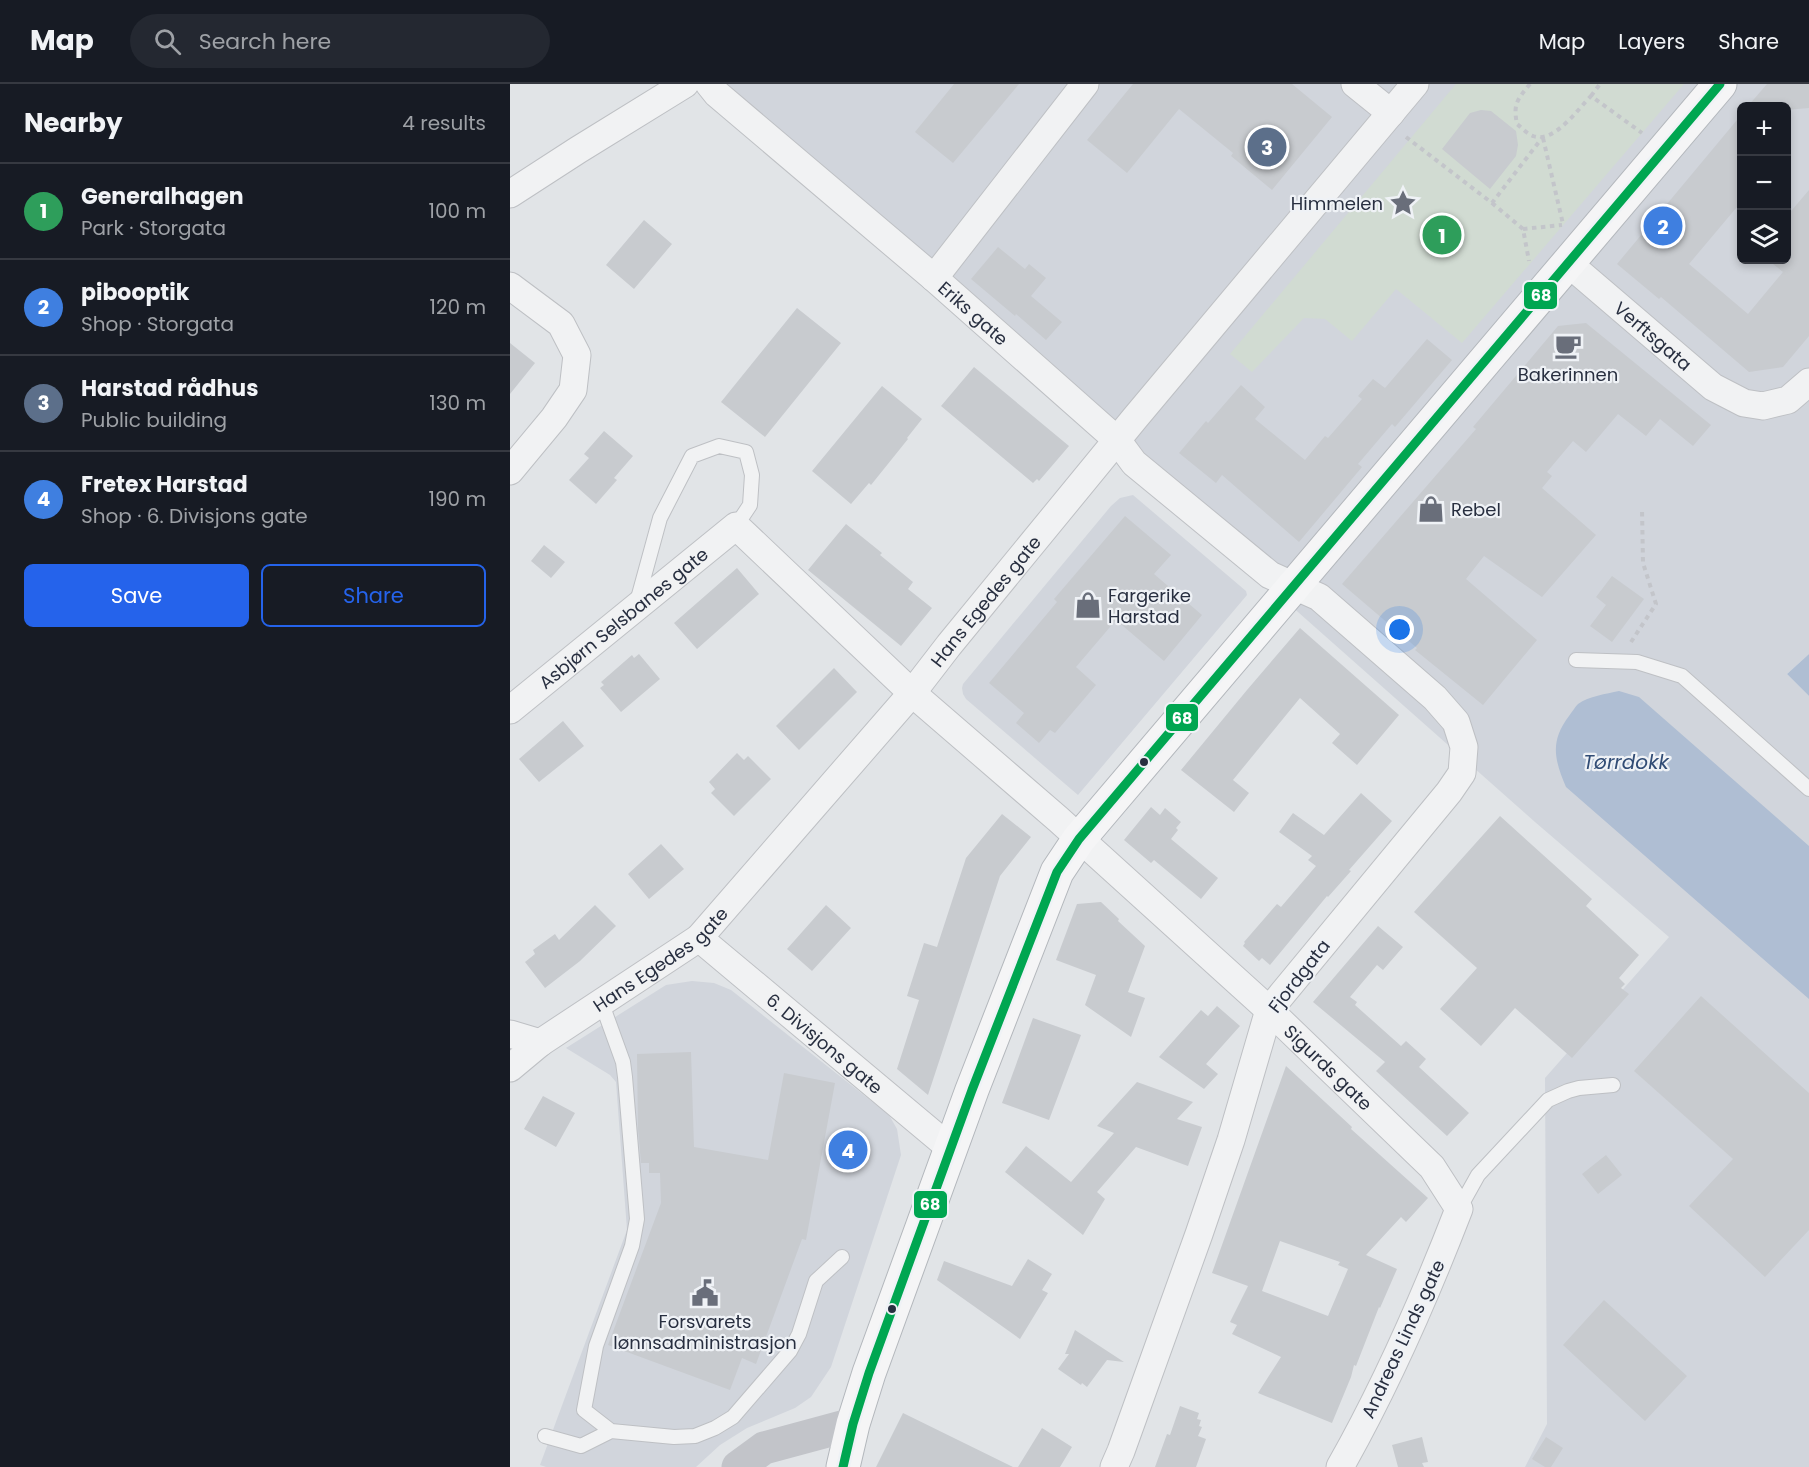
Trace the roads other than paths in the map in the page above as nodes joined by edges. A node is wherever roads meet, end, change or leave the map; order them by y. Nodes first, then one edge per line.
1 (686, 84) edge
2 (709, 84) edge
3 (1085, 84) edge
4 (1355, 84) edge
5 (1415, 84) edge
6 (1720, 84) edge
7 (1396, 124) junction
8 (510, 194) edge
9 (1568, 263) junction
10 (934, 278) junction
11 (510, 286) edge
12 (1809, 382) edge
13 (1117, 440) junction
14 (510, 471) edge
15 (736, 526) junction
16 (1293, 586) junction
17 (634, 610) junction
18 (1576, 660) dead end
19 (912, 693) junction
20 (510, 710) edge
21 (1809, 789) edge
22 (1079, 839) junction
23 (699, 938) junction
24 (602, 1004) junction
25 (1269, 1010) junction
26 (510, 1034) edge
27 (540, 1043) junction
28 (510, 1068) edge
29 (1613, 1085) dead end
30 (950, 1148) junction
31 (1459, 1209) junction
32 (842, 1257) dead end
33 (853, 1424) junction
34 (611, 1431) junction
35 (545, 1436) dead end
36 (738, 1467) edge
37 (843, 1467) edge
38 (1114, 1467) edge
39 (1340, 1467) edge

1 - 8 street
2 - 10 street, Eriks gate
3 - 10 street
4 - 7 street
5 - 7 street, Hans Egedes gate
6 - 9 highway
7 - 13 street, Hans Egedes gate
9 - 12 street, Verftsgata
9 - 16 highway
10 - 13 street, Eriks gate
11 - 14 street
13 - 16 street, Eriks gate
13 - 19 street, Hans Egedes gate
15 - 17 street, Asbjørn Selsbanes gate
15 - 17 lane
15 - 19 street, Sigurds gate
16 - 22 highway
16 - 25 street, Fjordgata
17 - 20 street, Asbjørn Selsbanes gate
18 - 21 lane
19 - 22 street, Sigurds gate
19 - 23 street, Hans Egedes gate
22 - 25 street, Sigurds gate
22 - 30 highway
23 - 24 street, Hans Egedes gate
23 - 30 street, 6. Divisjons gate
24 - 27 street, Hans Egedes gate
24 - 34 lane
25 - 31 street, Sigurds gate
25 - 38 street, Fjordgata
26 - 27 street
27 - 28 street, Hans Egedes gate
29 - 31 lane
30 - 33 highway
31 - 39 street, Andreas Linds gate
32 - 34 lane
33 - 36 street
33 - 37 highway
34 - 35 lane

